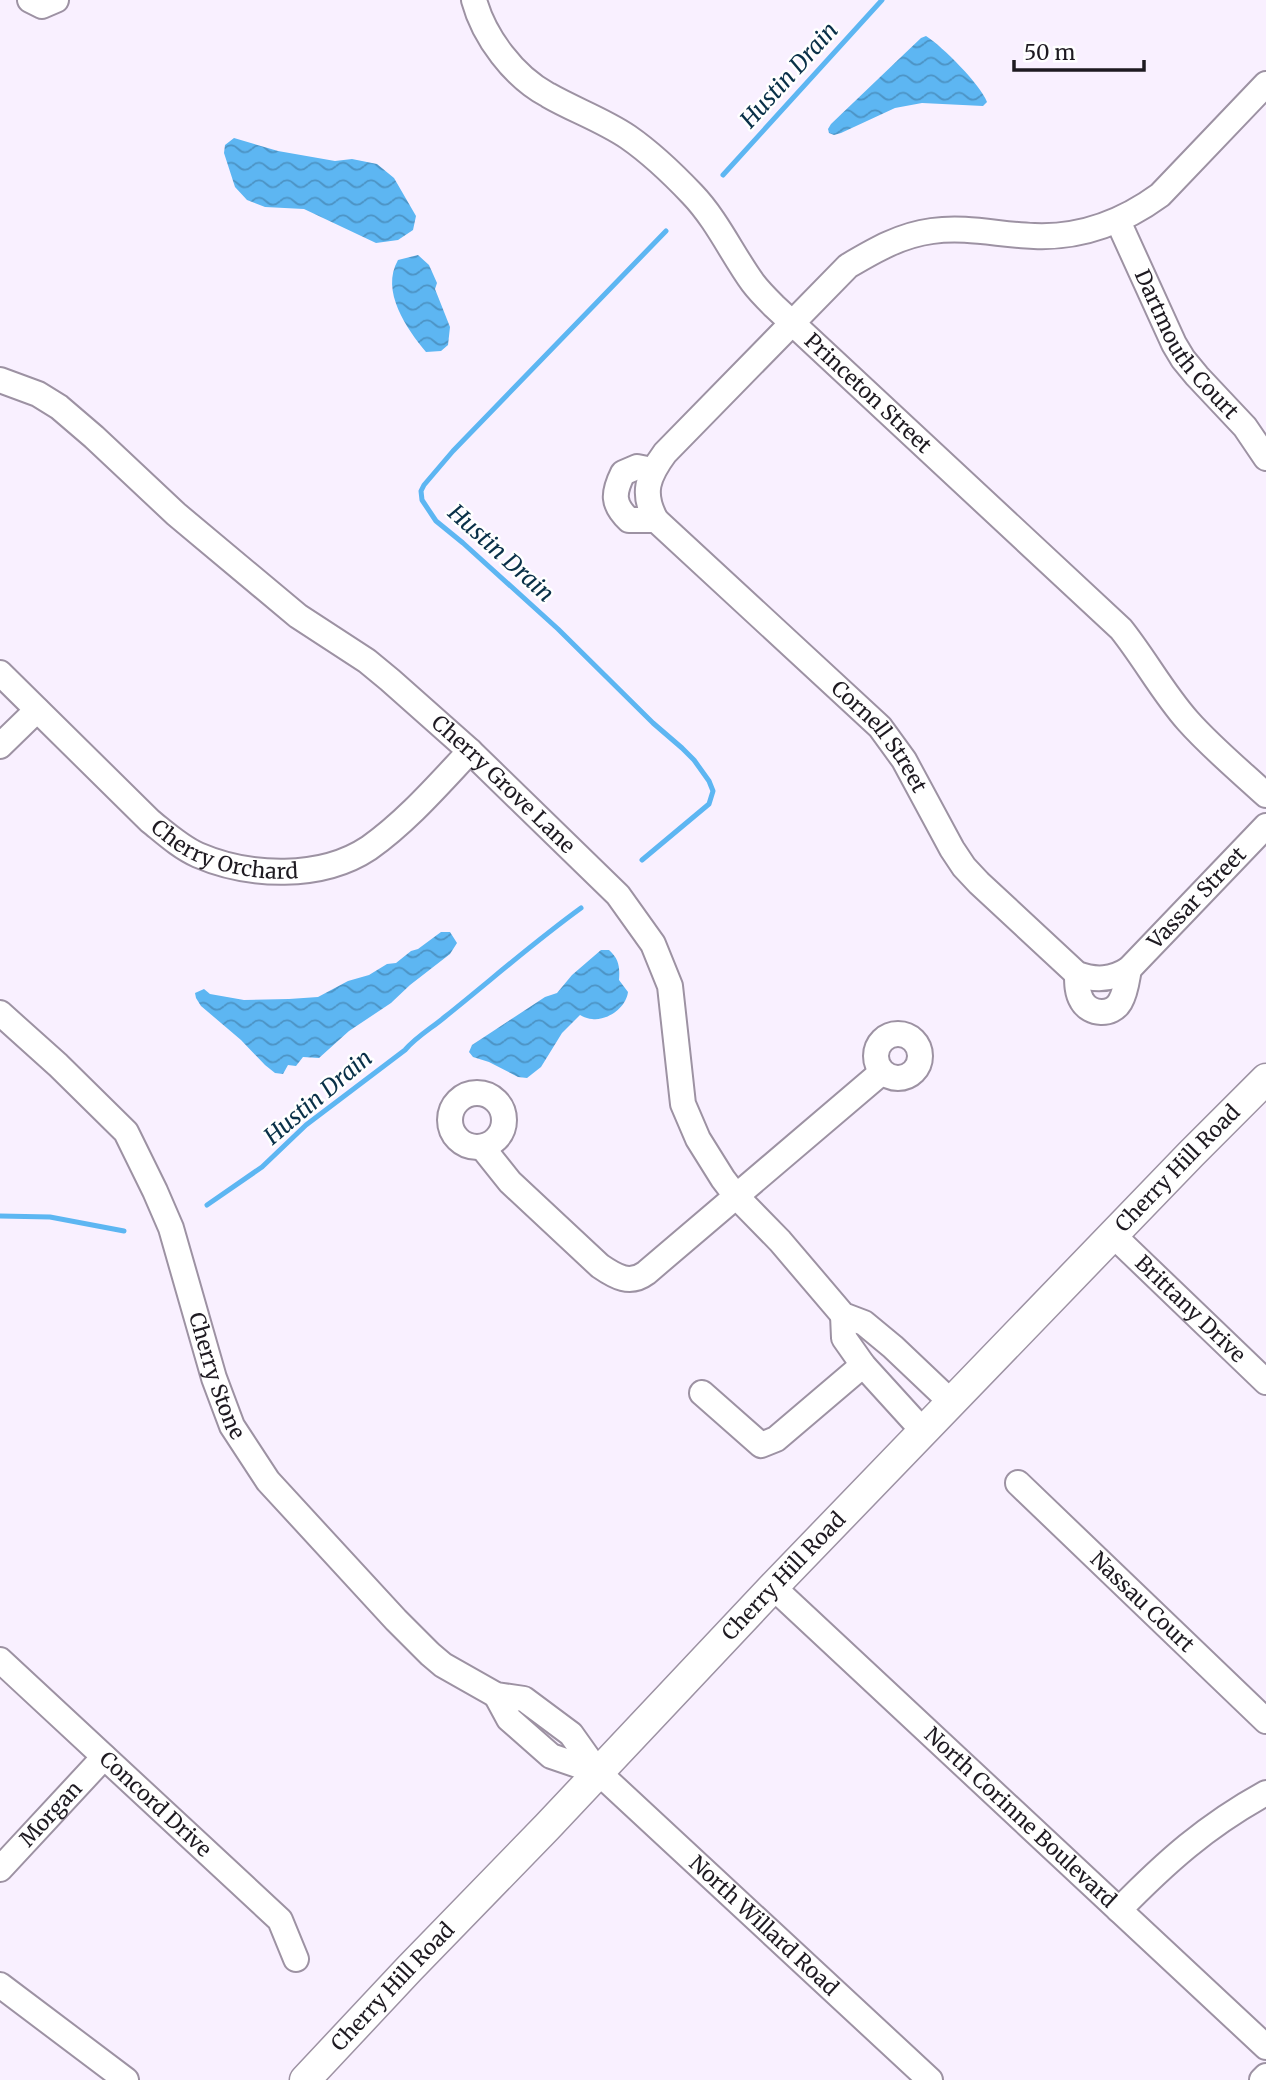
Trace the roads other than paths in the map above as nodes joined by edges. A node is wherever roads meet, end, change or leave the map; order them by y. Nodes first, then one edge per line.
1 (30, 0) edge
2 (56, 0) edge
3 (474, 0) edge
4 (1263, 92) edge
5 (1118, 221) junction
6 (792, 323) junction
7 (0, 380) edge
8 (1266, 458) edge
9 (650, 480) junction
10 (656, 520) junction
11 (0, 673) edge
12 (37, 710) junction
13 (0, 746) edge
14 (470, 751) junction
15 (1266, 795) edge
16 (1266, 826) edge
17 (1129, 969) junction
18 (1086, 976) junction
19 (1099, 1012) joint
20 (0, 1013) edge
21 (882, 1072) dead end
22 (1266, 1079) edge
23 (482, 1147) dead end
24 (736, 1195) junction
25 (1113, 1235) junction
26 (843, 1315) junction
27 (863, 1365) junction
28 (1266, 1382) edge
29 (702, 1393) dead end
30 (952, 1404) junction
31 (924, 1432) junction
32 (1018, 1483) dead end
33 (773, 1587) junction
34 (0, 1660) edge
35 (1266, 1721) edge
36 (104, 1757) junction
37 (598, 1772) junction
38 (1266, 1793) edge
39 (0, 1870) edge
40 (1119, 1910) junction
41 (296, 1959) dead end
42 (0, 1985) edge
43 (1266, 2047) edge
44 (117, 2076) edge
45 (305, 2080) edge
46 (930, 2080) edge

1 - 2 street
3 - 6 street, Princeton Street
4 - 5 street
5 - 6 street
5 - 8 street, Dartmouth Court
6 - 9 street
6 - 15 street, Princeton Street
7 - 14 street, Cherry Grove Lane
9 - 10 street
9 - 10 street
10 - 18 street, Cornell Street
11 - 12 street, Cherry Orchard
12 - 13 street
12 - 14 street, Cherry Orchard
14 - 24 street, Cherry Grove Lane
16 - 17 street, Vassar Street
17 - 18 street, Vassar Street
17 - 19 street, Vassar Street
18 - 19 street, Cornell Street
20 - 37 street, Cherry Stone
21 - 24 street
22 - 25 main road, Cherry Hill Road
23 - 24 street
24 - 26 street, Cherry Grove Lane
25 - 28 street, Brittany Drive
25 - 30 main road, Cherry Hill Road
26 - 27 street, Cherry Grove Lane
26 - 30 street, Cherry Grove Lane
27 - 29 street
27 - 31 street, Cherry Grove Lane
30 - 31 main road, Cherry Hill Road
31 - 33 main road, Cherry Hill Road
32 - 35 street, Nassau Court
33 - 37 main road, Cherry Hill Road
33 - 40 street, North Corinne Boulevard
34 - 36 street, Concord Drive
36 - 39 street, Morgan
36 - 41 street, Concord Drive
37 - 45 main road, Cherry Hill Road
37 - 46 street, North Willard Road
38 - 40 street
40 - 43 street, North Corinne Boulevard
42 - 44 street

